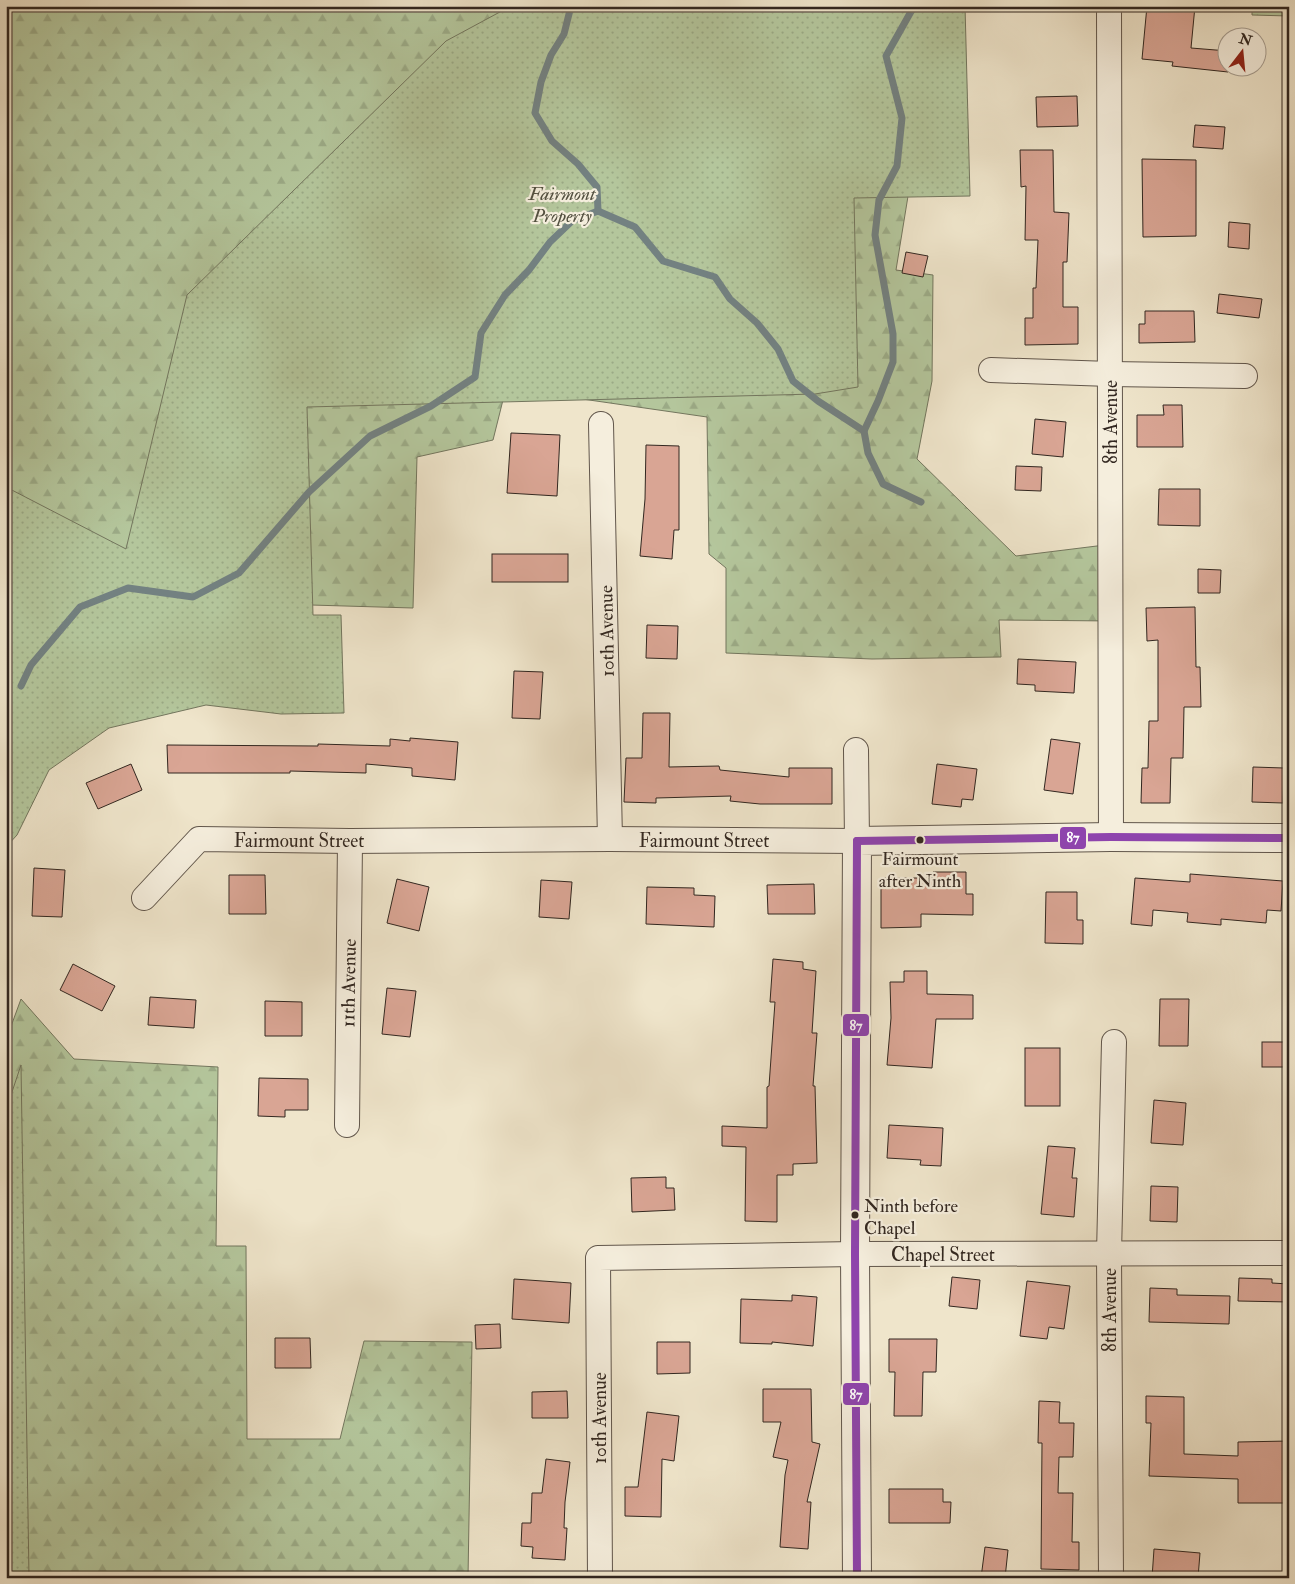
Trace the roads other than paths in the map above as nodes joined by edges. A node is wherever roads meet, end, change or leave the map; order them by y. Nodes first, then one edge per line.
1 (1110, 6) edge
2 (991, 370) dead end
3 (1110, 374) junction
4 (1245, 376) dead end
5 (601, 424) dead end
6 (856, 750) dead end
7 (1111, 837) junction
8 (1289, 838) edge
9 (610, 839) junction
10 (857, 840) junction
11 (350, 841) junction
12 (144, 898) dead end
13 (1114, 1042) dead end
14 (347, 1125) dead end
15 (1289, 1253) edge
16 (855, 1254) junction
17 (1109, 1254) junction
18 (598, 1258) joint
19 (600, 1578) edge
20 (857, 1578) edge
21 (1111, 1578) edge

1 - 3 street, 8th Avenue
2 - 3 street
3 - 4 street
3 - 7 street, 8th Avenue
5 - 9 street, 10th Avenue
6 - 10 street
7 - 8 street, Fairmount Street
7 - 10 street, Fairmount Street
9 - 10 street, Fairmount Street
9 - 11 street, Fairmount Street
10 - 16 street
11 - 12 street, Fairmount Street
11 - 14 street, 11th Avenue
13 - 17 street, 8th Avenue
15 - 17 street, Chapel Street
16 - 17 street, Chapel Street
16 - 18 street, Chapel Street
16 - 20 street
17 - 21 street, 8th Avenue
18 - 19 street, 10th Avenue

